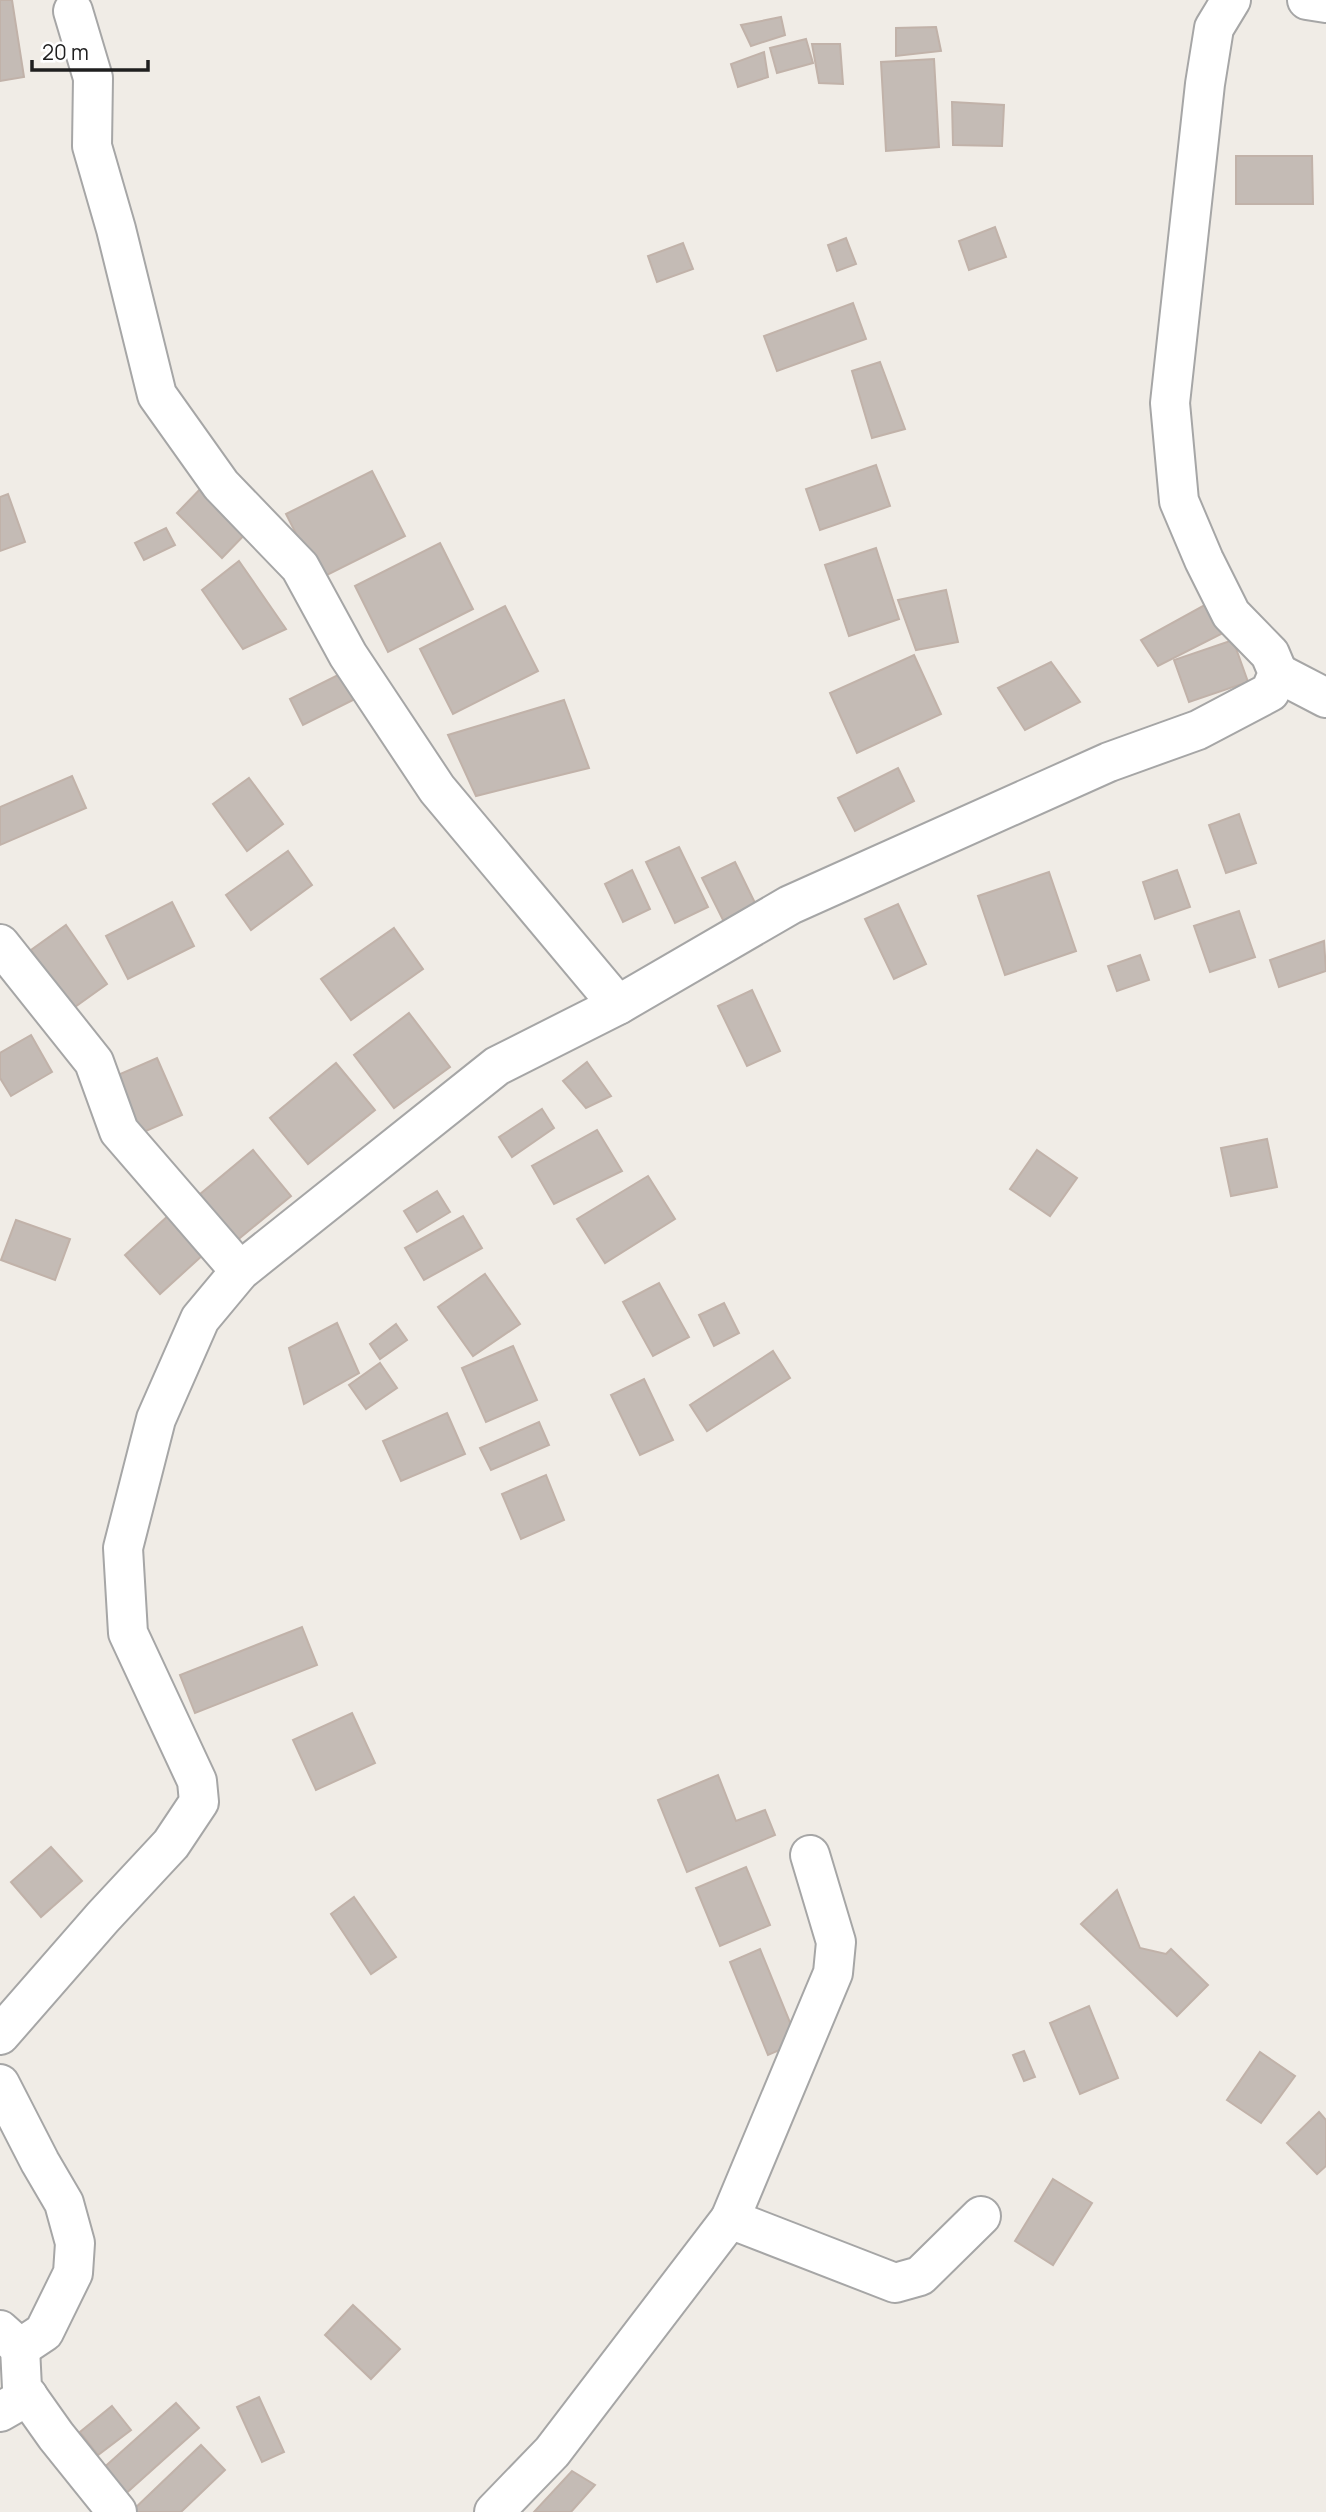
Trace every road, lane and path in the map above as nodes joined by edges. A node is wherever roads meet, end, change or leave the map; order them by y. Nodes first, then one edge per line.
1 (1231, 0) edge
2 (1307, 0) edge
3 (1326, 3) edge
4 (73, 11) dead end
5 (1278, 673) junction
6 (1326, 698) edge
7 (0, 944) edge
8 (618, 1006) junction
9 (240, 1271) junction
10 (810, 1855) dead end
11 (0, 2035) edge
12 (0, 2084) edge
13 (981, 2216) dead end
14 (730, 2219) junction
15 (10, 2339) edge
16 (14, 2404) edge
17 (117, 2512) edge
18 (494, 2512) edge

1 - 5 street
2 - 3 street
4 - 8 street
5 - 6 street
5 - 8 street
7 - 9 street
8 - 9 street
9 - 11 street
10 - 14 street
12 - 15 street
13 - 14 street
14 - 18 street
15 - 16 street
16 - 17 street

